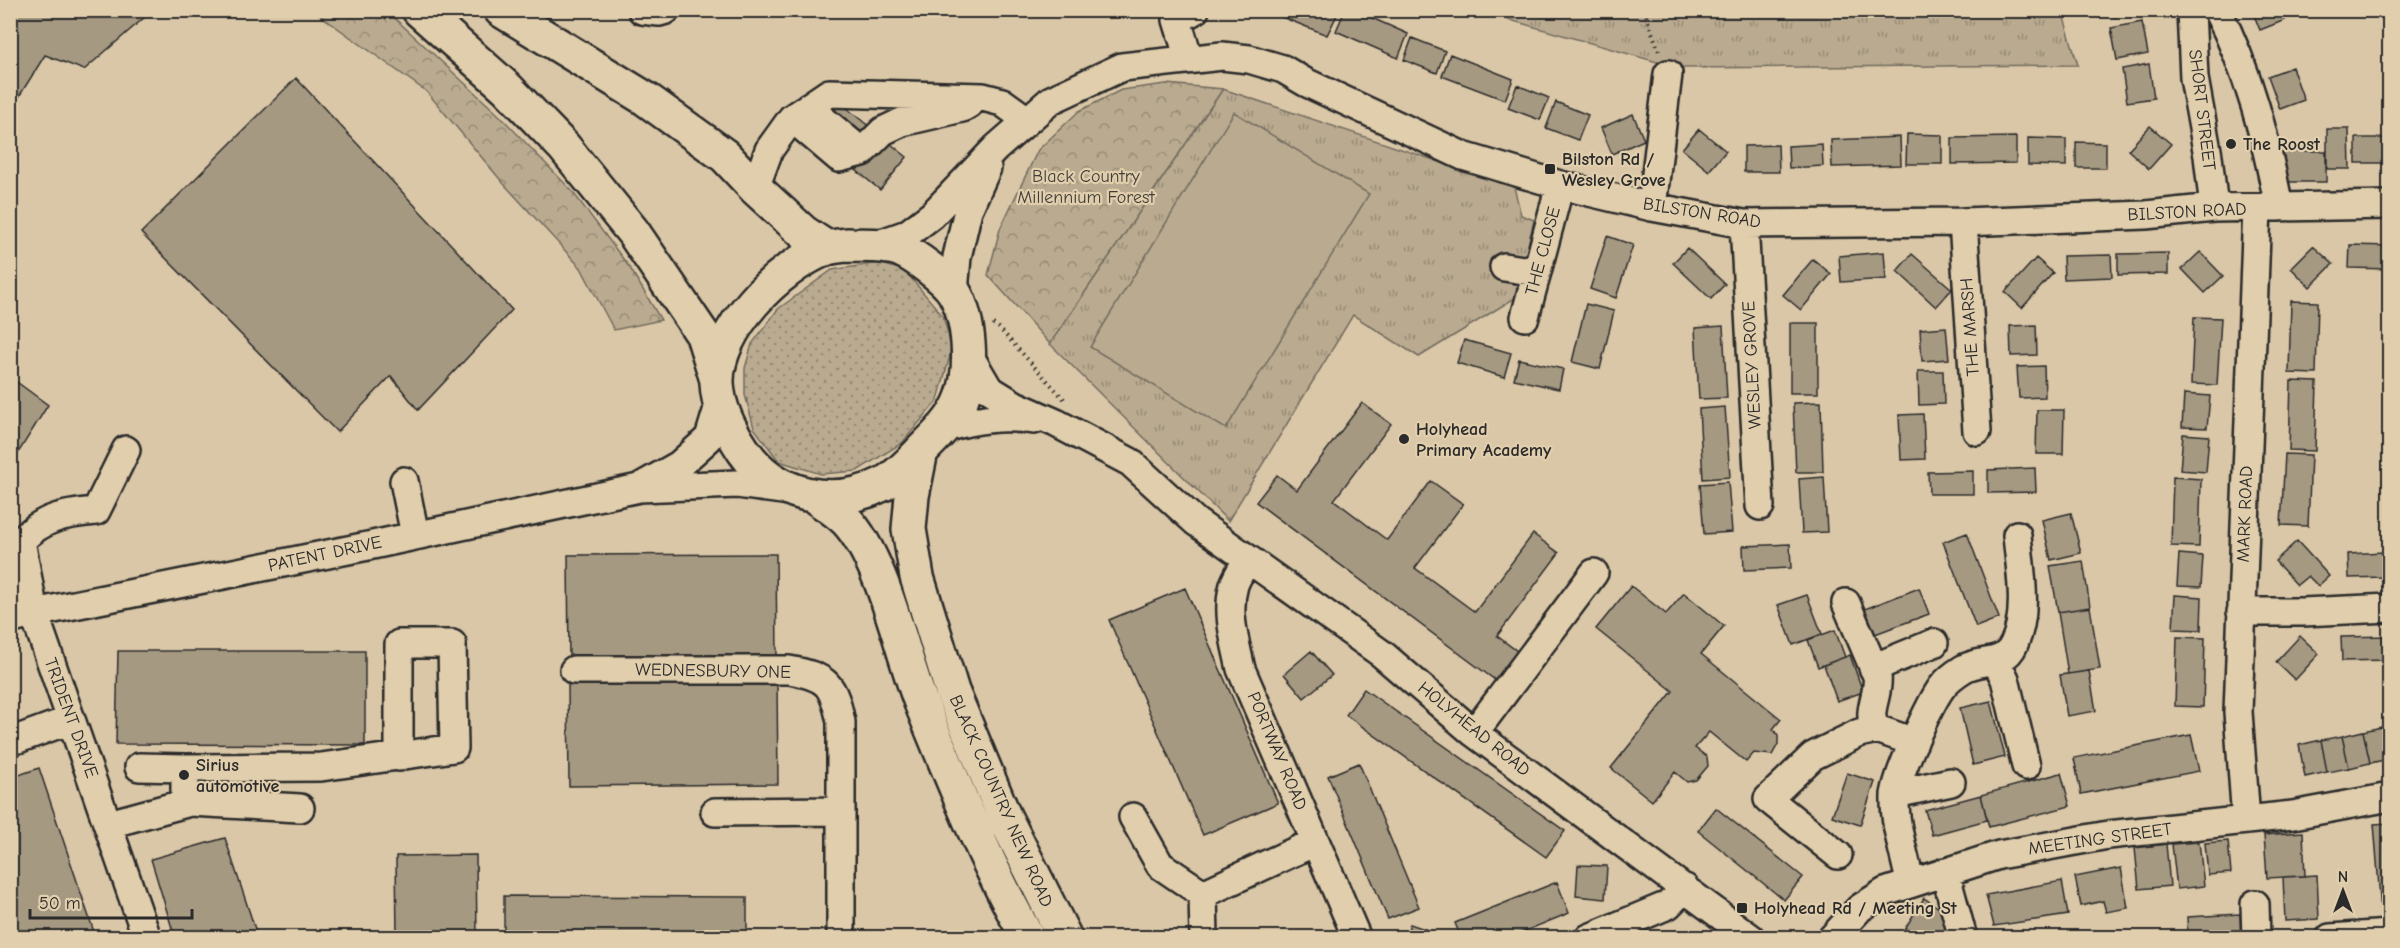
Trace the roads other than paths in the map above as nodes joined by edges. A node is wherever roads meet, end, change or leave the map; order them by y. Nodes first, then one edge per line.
1 (419, 10) edge
2 (501, 10) edge
3 (642, 10) edge
4 (666, 10) edge
5 (2191, 10) edge
6 (2217, 10) edge
7 (1177, 14) edge
8 (1189, 59) junction
9 (1668, 74) road end
10 (983, 97) junction
11 (807, 108) junction
12 (1027, 120) junction
13 (869, 146) junction
14 (996, 148) junction
15 (1560, 185) junction
16 (755, 188) junction
17 (2390, 205) edge
18 (1652, 207) junction
19 (2268, 207) junction
20 (2214, 208) junction
21 (1963, 222) junction
22 (1744, 224) junction
23 (873, 246) junction
24 (827, 248) junction
25 (1504, 267) dead end
26 (1537, 272) junction
27 (956, 298) junction
28 (1525, 317) dead end
29 (969, 355) junction
30 (718, 392) junction
31 (1068, 420) junction
32 (944, 428) junction
33 (1977, 431) dead end
34 (126, 450) dead end
35 (921, 451) junction
36 (404, 481) dead end
37 (639, 488) junction
38 (806, 494) junction
39 (1760, 506) dead end
40 (2018, 535) dead end
41 (415, 536) junction
42 (16, 543) edge
43 (1247, 560) junction
44 (1594, 573) dead end
45 (1846, 603) dead end
46 (2390, 608) edge
47 (2241, 612) junction
48 (22, 617) edge
49 (1934, 643) dead end
50 (1996, 661) junction
51 (1874, 668) junction
52 (574, 670) dead end
53 (70, 720) junction
54 (1877, 729) junction
55 (1474, 733) junction
56 (18, 739) dead end
57 (1914, 742) junction
58 (399, 757) dead end
59 (2026, 766) dead end
60 (140, 767) dead end
61 (185, 768) junction
62 (1951, 782) dead end
63 (1895, 794) junction
64 (2390, 797) edge
65 (185, 803) junction
66 (300, 808) dead end
67 (839, 811) junction
68 (715, 812) dead end
69 (1133, 817) dead end
70 (2246, 820) junction
71 (109, 824) junction
72 (1316, 842) junction
73 (1838, 855) dead end
74 (1945, 872) junction
75 (1910, 882) junction
76 (1685, 888) junction
77 (1203, 894) junction
78 (2255, 904) dead end
79 (2390, 934) edge
80 (1027, 937) edge
81 (147, 938) edge
82 (841, 938) edge
83 (1065, 938) edge
84 (1204, 938) edge
85 (1357, 938) edge
86 (1589, 938) edge
87 (1751, 938) edge
88 (1832, 938) edge
89 (1963, 938) edge
90 (2256, 938) edge
91 (2330, 938) edge

1 - 30 highway
2 - 16 highway
3 - 4 street
5 - 20 street, SHORT STREET
6 - 19 street, MARK ROAD
7 - 8 street
8 - 12 street, BILSTON ROAD
8 - 15 street, BILSTON ROAD
9 - 18 street
10 - 11 street
10 - 12 street
10 - 13 street
11 - 13 street
11 - 13 street
11 - 16 street
12 - 14 street, BILSTON ROAD
14 - 23 street, BILSTON ROAD
14 - 27 street, BILSTON ROAD
15 - 18 street, BILSTON ROAD
15 - 26 street, THE CLOSE
16 - 24 highway
17 - 19 street, BILSTON ROAD
18 - 22 street, BILSTON ROAD
19 - 20 street, BILSTON ROAD
19 - 47 street, MARK ROAD
20 - 21 street, BILSTON ROAD
21 - 22 street, BILSTON ROAD
21 - 33 street, THE MARSH
22 - 39 street, WESLEY GROVE
23 - 24 highway
23 - 27 highway
24 - 30 highway
25 - 26 street
26 - 28 street, THE CLOSE
27 - 29 highway
29 - 31 street, HOLYHEAD ROAD
29 - 32 highway
30 - 37 street, PATENT DRIVE
30 - 38 highway, BLACK COUNTRY NEW ROAD
31 - 32 street
31 - 43 street, HOLYHEAD ROAD
32 - 35 highway
34 - 42 street
35 - 38 highway
35 - 83 highway, BLACK COUNTRY NEW ROAD
36 - 41 street
37 - 38 street, PATENT DRIVE
37 - 41 street, PATENT DRIVE
38 - 80 highway, BLACK COUNTRY NEW ROAD
40 - 50 street
41 - 48 street, PATENT DRIVE
42 - 48 street, TRIDENT DRIVE
43 - 55 street, HOLYHEAD ROAD
43 - 72 street, PORTWAY ROAD
44 - 55 street
45 - 51 street
46 - 47 street
47 - 70 street, MARK ROAD
48 - 53 street, TRIDENT DRIVE
49 - 51 street
50 - 57 street
50 - 59 street
51 - 54 street
52 - 67 street, WEDNESBURY ONE
53 - 56 street
53 - 71 street, TRIDENT DRIVE
54 - 57 street
54 - 73 street
55 - 76 street, HOLYHEAD ROAD
57 - 63 street
58 - 61 street
60 - 61 street
61 - 65 street
62 - 63 street
63 - 75 street
64 - 70 street, MEETING STREET
65 - 66 street
65 - 71 street
67 - 68 street
67 - 82 street, WEDNESBURY ONE
69 - 77 street
70 - 74 street, MEETING STREET
71 - 81 street, TRIDENT DRIVE
72 - 77 street
72 - 85 street, PORTWAY ROAD
74 - 75 street, MEETING STREET
74 - 89 street
75 - 88 street, MEETING STREET
76 - 86 street
76 - 87 street, HOLYHEAD ROAD
77 - 84 street
78 - 90 street
79 - 91 street

